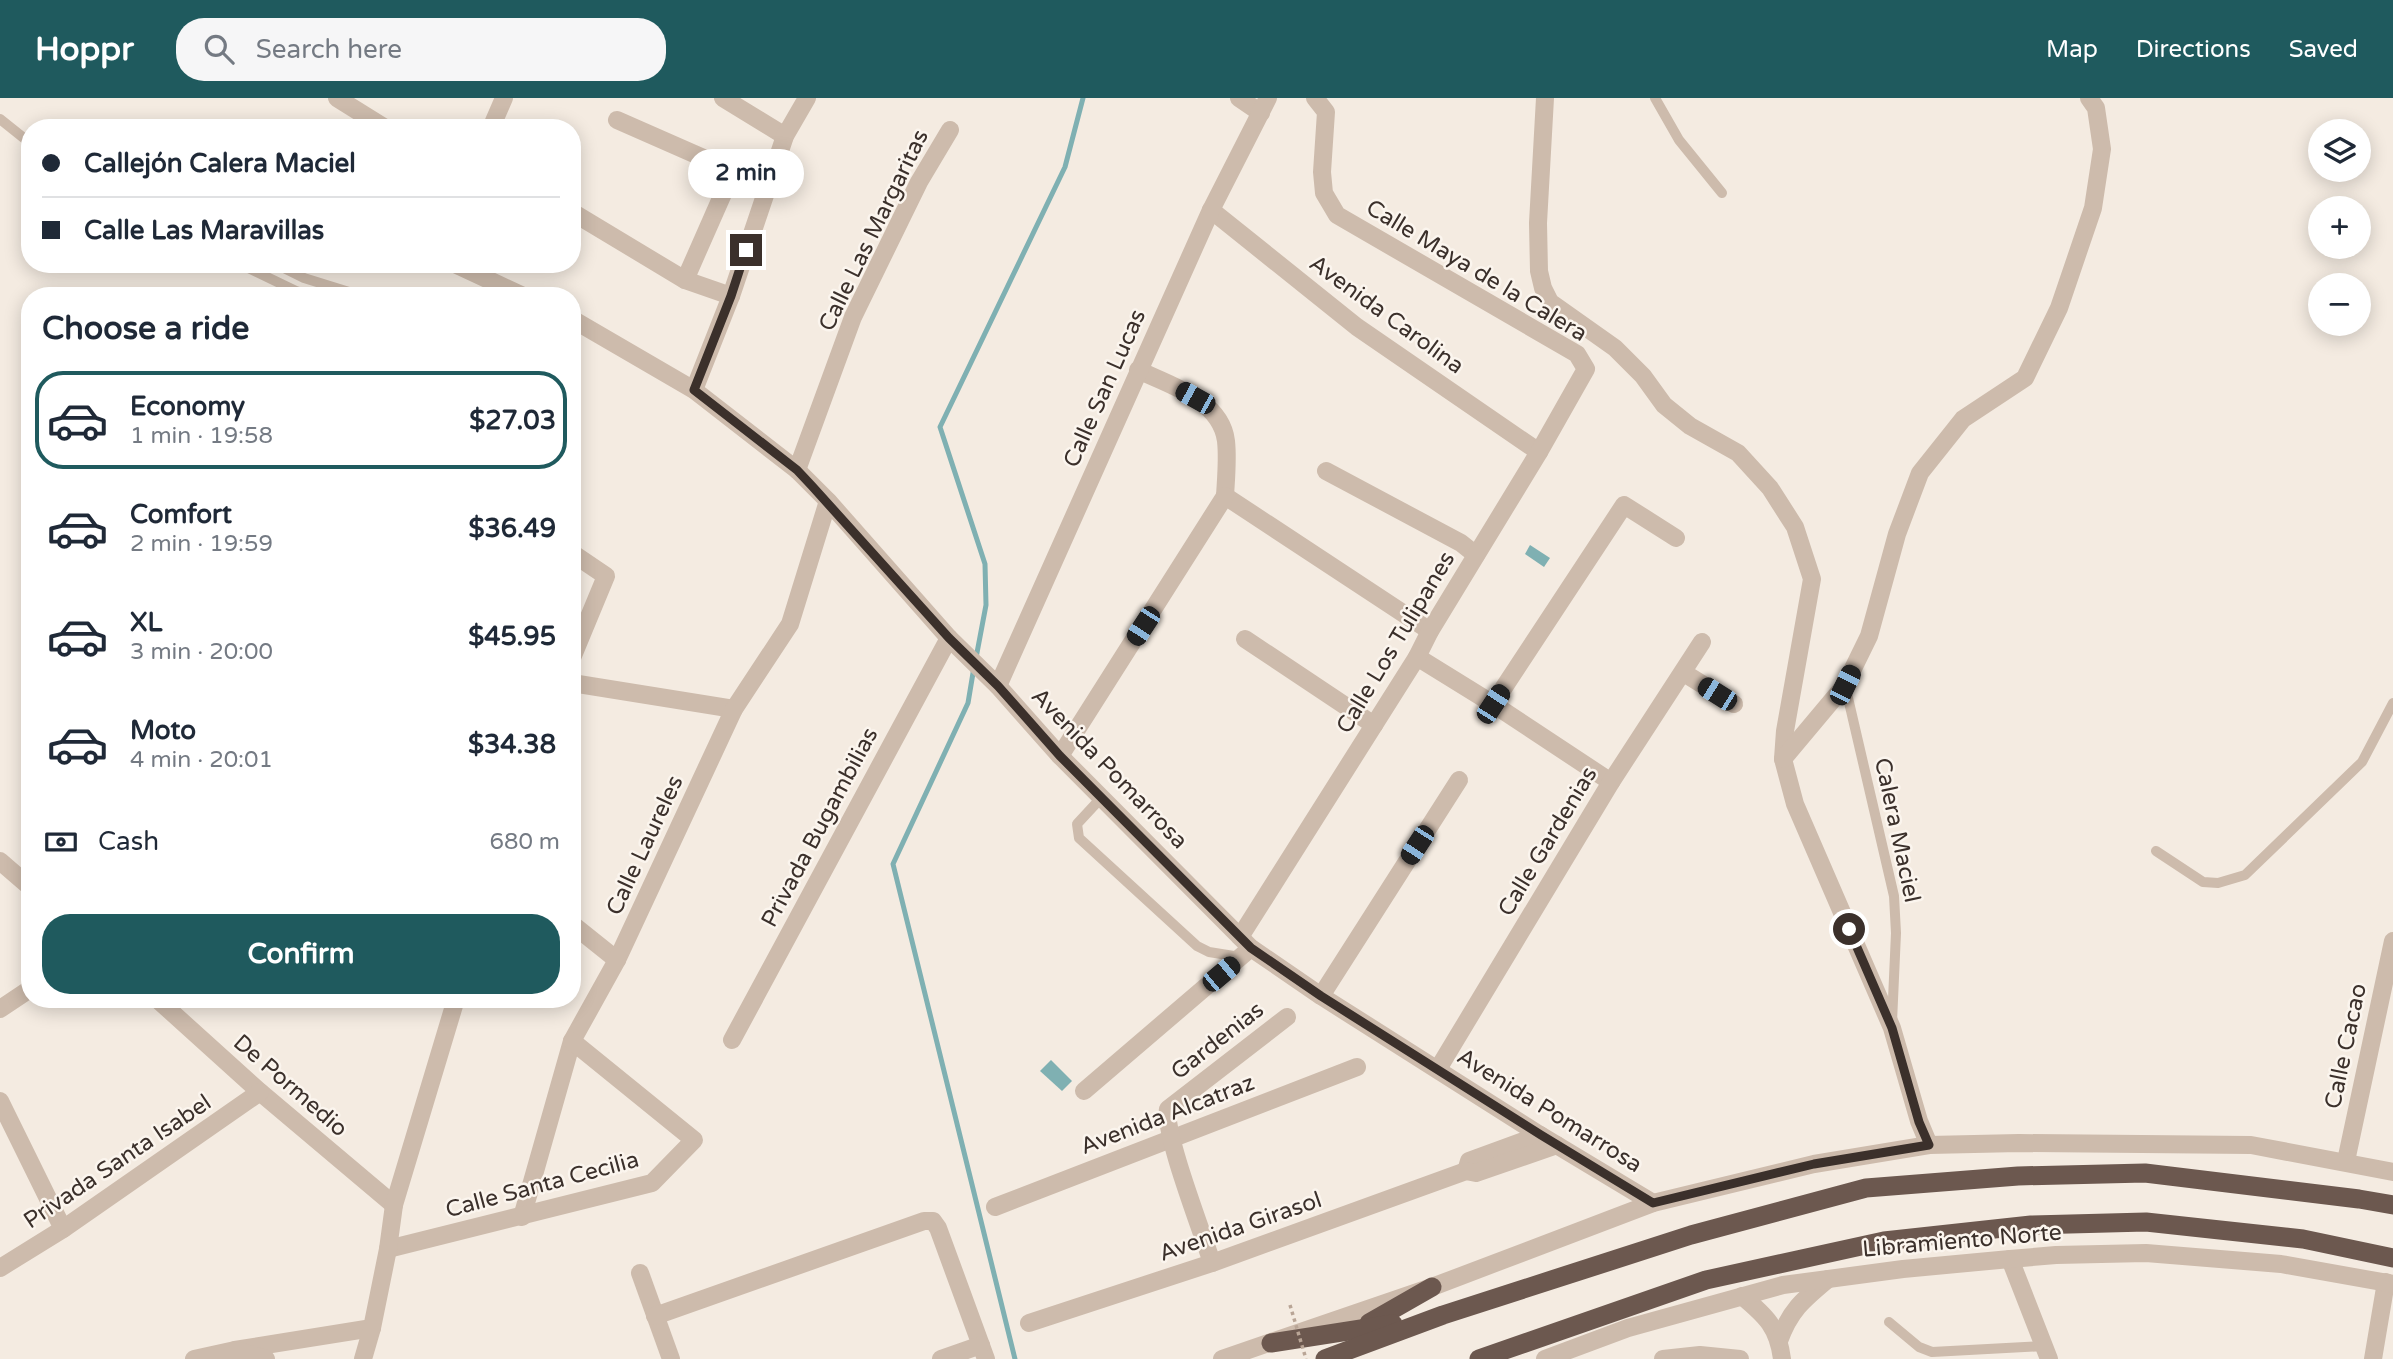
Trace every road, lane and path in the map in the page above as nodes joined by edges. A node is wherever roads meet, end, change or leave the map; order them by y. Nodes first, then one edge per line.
1 (337, 98) edge
2 (504, 98) edge
3 (723, 98) edge
4 (807, 98) edge
5 (1239, 98) edge
6 (1315, 98) edge
7 (1545, 98) edge
8 (1655, 98) edge
9 (2089, 98) edge
10 (1264, 106) edge
11 (0, 119) edge
12 (371, 119) edge
13 (495, 119) edge
14 (617, 120) dead end
15 (950, 130) dead end
16 (21, 136) edge
17 (785, 136) junction
18 (1722, 193) dead end
19 (1211, 211) junction
20 (581, 217) edge
21 (259, 273) edge
22 (294, 273) edge
23 (474, 273) edge
24 (304, 278) junction
25 (685, 280) junction
26 (288, 287) edge
27 (298, 287) edge
28 (333, 287) edge
29 (504, 287) edge
30 (731, 296) junction
31 (581, 323) edge
32 (1586, 369) joint
33 (1138, 370) junction
34 (694, 390) junction
35 (1539, 452) junction
36 (797, 470) junction
37 (1326, 471) dead end
38 (1226, 496) junction
39 (828, 501) junction
40 (1676, 538) dead end
41 (1476, 555) junction
42 (581, 559) edge
43 (1430, 632) junction
44 (581, 636) edge
45 (1245, 639) dead end
46 (952, 641) junction
47 (1702, 642) dead end
48 (1417, 657) junction
49 (1684, 673) junction
50 (581, 684) edge
51 (1845, 685) junction
52 (998, 686) junction
53 (2393, 703) edge
54 (1493, 704) junction
55 (1734, 704) dead end
56 (734, 709) junction
57 (1374, 725) junction
58 (1060, 756) junction
59 (1783, 759) junction
60 (1459, 780) dead end
61 (1611, 782) junction
62 (1102, 797) junction
63 (2156, 851) dead end
64 (0, 861) edge
65 (21, 879) edge
66 (581, 930) edge
67 (2393, 941) edge
68 (1244, 948) junction
69 (617, 960) junction
70 (21, 995) edge
71 (1321, 996) junction
72 (167, 1008) edge
73 (453, 1008) edge
74 (0, 1009) edge
75 (1287, 1017) dead end
76 (1892, 1028) junction
77 (732, 1040) dead end
78 (572, 1041) junction
79 (1357, 1067) dead end
80 (1438, 1069) junction
81 (1084, 1091) dead end
82 (260, 1092) junction
83 (0, 1101) edge
84 (1541, 1135) junction
85 (1172, 1139) junction
86 (1557, 1145) junction
87 (1929, 1145) junction
88 (2346, 1161) junction
89 (1466, 1171) junction
90 (2393, 1172) edge
91 (1653, 1203) junction
92 (394, 1205) junction
93 (2393, 1205) edge
94 (995, 1207) dead end
95 (522, 1217) junction
96 (63, 1229) junction
97 (388, 1249) junction
98 (2393, 1258) edge
99 (2010, 1259) junction
100 (1212, 1263) junction
101 (0, 1268) edge
102 (640, 1273) dead end
103 (1828, 1278) junction
104 (2390, 1283) edge
105 (1432, 1287) junction
106 (1742, 1296) junction
107 (1290, 1305) dead end
108 (1443, 1315) junction
109 (655, 1316) junction
110 (1889, 1322) dead end
111 (1029, 1323) dead end
112 (372, 1328) junction
113 (1358, 1330) junction
114 (1779, 1340) junction
115 (1271, 1343) junction
116 (235, 1350) junction
117 (984, 1352) edge
118 (2047, 1353) edge
119 (960, 1356) edge
120 (194, 1359) edge
121 (267, 1359) edge
122 (363, 1359) edge
123 (671, 1359) edge
124 (941, 1359) edge
125 (1222, 1359) edge
126 (1308, 1359) edge
127 (1325, 1359) edge
128 (1479, 1359) edge
129 (1545, 1359) edge
130 (1663, 1359) edge
131 (1740, 1359) edge
132 (1782, 1359) edge
133 (2374, 1359) edge

1 - 12 street
2 - 13 street
3 - 17 street
4 - 17 street
5 - 10 street
6 - 32 street, Calle Maya de la Calera
7 - 59 street, Calle Maya de la Calera
8 - 18 lane
9 - 51 street
10 - 19 street, Calle San Lucas
11 - 16 lane
14 - 25 street
15 - 36 street, Calle Las Margaritas
17 - 30 street
19 - 33 street, Calle San Lucas
19 - 35 street, Avenida Carolina
20 - 25 street
21 - 26 lane
22 - 24 lane
23 - 29 street
24 - 27 lane
24 - 28 lane
25 - 30 street
30 - 34 street
31 - 34 street, Avenida Pomarrosa
32 - 35 street, Calle Los Tulipanes
33 - 38 street
33 - 52 street, Calle San Lucas
34 - 36 street, Avenida Pomarrosa
35 - 41 street, Calle Los Tulipanes
36 - 39 street, Avenida Pomarrosa
37 - 41 street
38 - 43 street
38 - 58 street
39 - 46 street, Avenida Pomarrosa
39 - 56 street, Calle Laureles
40 - 54 street
41 - 43 street, Calle Los Tulipanes
42 - 44 street
43 - 48 street, Calle Los Tulipanes
45 - 57 street
46 - 52 street, Avenida Pomarrosa
46 - 77 street, Privada Bugambilias
47 - 49 street, Calle Gardenias
48 - 54 street
48 - 57 street, Calle Los Tulipanes
49 - 55 street
49 - 61 street, Calle Gardenias
50 - 56 street
51 - 59 street
51 - 76 lane, Calera Maciel
52 - 58 street, Avenida Pomarrosa
53 - 63 lane
54 - 61 street
56 - 69 street, Calle Laureles
57 - 68 street, Calle Los Tulipanes
58 - 62 street, Avenida Pomarrosa
59 - 76 street
60 - 71 street
61 - 80 street, Calle Gardenias
62 - 68 street, Avenida Pomarrosa
62 - 68 lane
64 - 65 street
66 - 69 street
67 - 88 street, Calle Cacao
68 - 71 street, Avenida Pomarrosa
68 - 81 street, Calle Los Tulipanes
69 - 78 street, Calle Laureles
70 - 74 street
71 - 80 street, Avenida Pomarrosa
72 - 82 street, De Pormedio
73 - 92 street
75 - 85 street, Gardenias
76 - 87 street
78 - 95 street, Calle Laureles
78 - 95 street, Calle Santa Cecilia
79 - 85 street, Avenida Alcatraz
80 - 84 street, Avenida Pomarrosa
82 - 92 street, De Pormedio
82 - 96 street, Privada Santa Isabel
83 - 96 street
84 - 86 street, Avenida Pomarrosa
84 - 89 street, Avenida Girasol
85 - 94 street, Avenida Alcatraz
85 - 100 street
86 - 89 street, Avenida Girasol
86 - 91 street, Avenida Pomarrosa
87 - 88 street
87 - 91 street
88 - 90 street
89 - 100 street, Avenida Girasol
91 - 105 street
92 - 97 street
93 - 108 highway
95 - 97 street, Calle Santa Cecilia
96 - 101 street, Privada Santa Isabel
97 - 112 street
98 - 128 highway
99 - 103 street, Libramiento Norte
99 - 104 street, Libramiento Norte
99 - 118 street
100 - 111 street, Avenida Girasol
102 - 109 street
103 - 106 street, Libramiento Norte
103 - 114 street
104 - 133 street
105 - 113 highway
105 - 115 street
106 - 114 street
106 - 129 street, Libramiento Norte
107 - 126 path, bridge
108 - 113 highway
108 - 127 highway
109 - 117 street
109 - 123 street
110 - 118 lane
112 - 116 street
112 - 122 street
113 - 115 highway
113 - 126 highway
114 - 132 street
115 - 125 street
116 - 120 street
116 - 121 street
117 - 119 street
119 - 124 street
130 - 131 street

